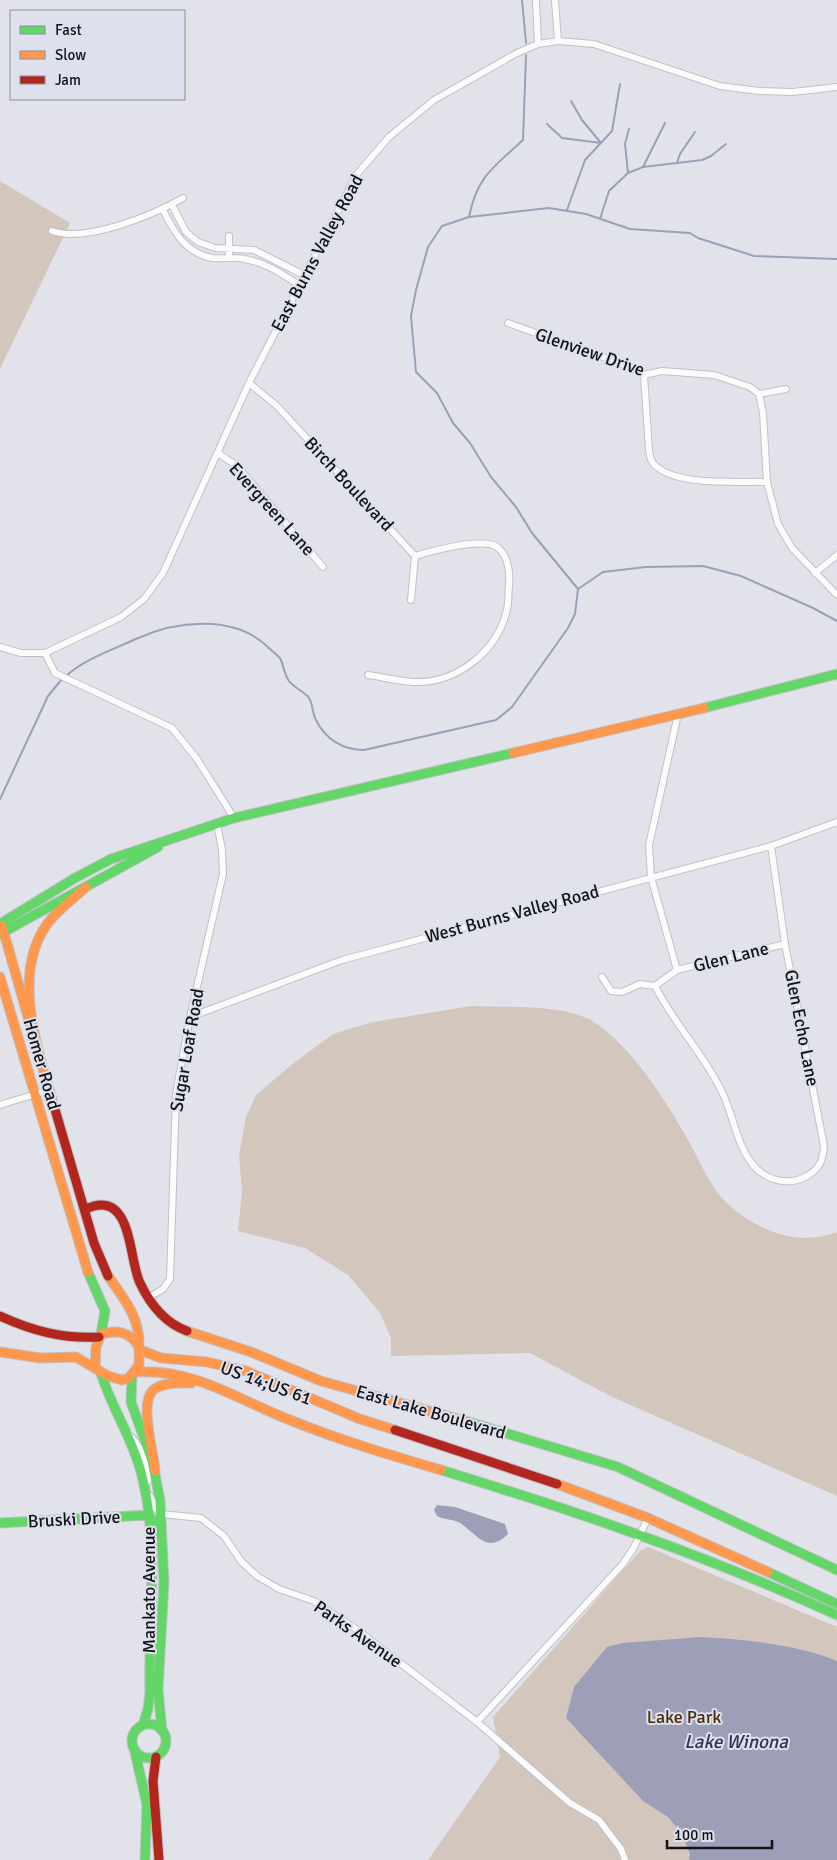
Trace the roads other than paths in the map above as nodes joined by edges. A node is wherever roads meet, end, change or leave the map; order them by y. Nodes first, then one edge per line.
1 (536, 0) edge
2 (555, 0) edge
3 (558, 41) junction
4 (538, 44) junction
5 (837, 87) edge
6 (183, 198) dead end
7 (172, 205) junction
8 (163, 210) junction
9 (52, 231) dead end
10 (229, 236) dead end
11 (230, 248) junction
12 (229, 258) junction
13 (304, 275) junction
14 (299, 285) junction
15 (508, 323) dead end
16 (644, 375) junction
17 (249, 383) junction
18 (786, 389) dead end
19 (759, 394) junction
20 (218, 453) junction
21 (767, 482) junction
22 (837, 555) edge
23 (416, 556) junction
24 (323, 567) dead end
25 (815, 573) junction
26 (837, 595) edge
27 (411, 600) dead end
28 (0, 647) edge
29 (46, 652) junction
30 (837, 674) edge
31 (368, 675) dead end
32 (678, 714) junction
33 (234, 818) junction
34 (837, 822) edge
35 (217, 823) junction
36 (186, 832) junction
37 (772, 846) junction
38 (651, 877) junction
39 (86, 887) junction
40 (0, 921) edge
41 (2, 933) edge
42 (785, 944) junction
43 (677, 970) junction
44 (0, 977) edge
45 (602, 977) dead end
46 (655, 986) junction
47 (190, 1017) junction
48 (34, 1036) junction
49 (49, 1090) junction
50 (35, 1094) junction
51 (0, 1105) edge
52 (86, 1209) junction
53 (148, 1298) junction
54 (0, 1316) edge
55 (100, 1335) junction
56 (140, 1348) junction
57 (0, 1352) edge
58 (98, 1370) junction
59 (134, 1374) junction
60 (226, 1390) junction
61 (127, 1433) junction
62 (155, 1471) junction
63 (162, 1514) junction
64 (149, 1515) junction
65 (648, 1518) junction
66 (0, 1523) edge
67 (641, 1535) junction
68 (837, 1570) edge
69 (164, 1582) junction
70 (837, 1604) edge
71 (837, 1615) edge
72 (477, 1722) junction
73 (143, 1725) junction
74 (162, 1731) junction
75 (135, 1752) junction
76 (156, 1757) junction
77 (145, 1860) edge
78 (159, 1860) edge
79 (625, 1860) edge

1 - 4 street
2 - 3 street
3 - 4 street, East Burns Valley Road
3 - 5 street, East Burns Valley Road
4 - 13 street, East Burns Valley Road
6 - 7 street
7 - 8 street
7 - 11 street
8 - 9 street
8 - 12 street
10 - 11 street
11 - 12 street
11 - 13 street
12 - 14 street
13 - 14 street, East Burns Valley Road
14 - 17 street, East Burns Valley Road
15 - 16 street, Glenview Drive
16 - 19 street, Glenview Drive
16 - 21 street
17 - 20 street, East Burns Valley Road
17 - 23 street, Birch Boulevard
18 - 19 street
19 - 21 street
20 - 24 street, Evergreen Lane
20 - 29 street, East Burns Valley Road
21 - 25 street
22 - 25 street
23 - 27 street
23 - 31 street
25 - 26 street
28 - 29 street
29 - 33 street
30 - 32 main road
32 - 33 main road
32 - 38 street
33 - 35 main road
34 - 37 street, West Burns Valley Road
35 - 36 main road
35 - 47 street, Sugar Loaf Road
36 - 39 main road
36 - 40 main road
37 - 38 street, West Burns Valley Road
37 - 42 street, Glen Echo Lane
38 - 43 street
38 - 47 street, West Burns Valley Road
39 - 41 main road
39 - 48 main road
40 - 41 main road, Homer Road
41 - 48 main road, Homer Road
42 - 43 street, Glen Lane
42 - 46 street, Glen Echo Lane
43 - 46 street
44 - 50 main road, Homer Road
45 - 46 street
47 - 53 street, Sugar Loaf Road
48 - 49 main road, Homer Road
49 - 50 street
49 - 52 main road, Homer Road
50 - 51 street
50 - 55 main road, Homer Road
52 - 53 main road, East Lake Boulevard
52 - 56 main road, Homer Road
53 - 68 main road, East Lake Boulevard
54 - 55 main road, US 14;US 61
55 - 56 main road, US 14;US 61
55 - 58 main road
56 - 59 main road
56 - 65 main road, US 14;US 61
57 - 58 main road, US 14;US 61
58 - 59 main road, US 14;US 61
58 - 61 main road, Mankato Avenue
59 - 60 main road, US 14;US 61
59 - 62 main road, Mankato Avenue
60 - 62 main road
60 - 67 main road, US 14;US 61
61 - 63 street
61 - 64 main road, Mankato Avenue
62 - 63 main road, Mankato Avenue
63 - 69 main road, Mankato Avenue
63 - 72 street, Parks Avenue
64 - 66 main road, Bruski Drive
64 - 69 main road
64 - 73 main road, Mankato Avenue
65 - 67 street
65 - 70 main road, US 14;US 61
67 - 71 main road, US 14;US 61
67 - 72 street
69 - 74 main road, Mankato Avenue
72 - 79 street, Parks Avenue
73 - 74 main road
73 - 75 main road, Mankato Avenue
74 - 76 main road, Mankato Avenue
75 - 76 main road
75 - 77 main road, Mankato Avenue
76 - 78 main road, Mankato Avenue

